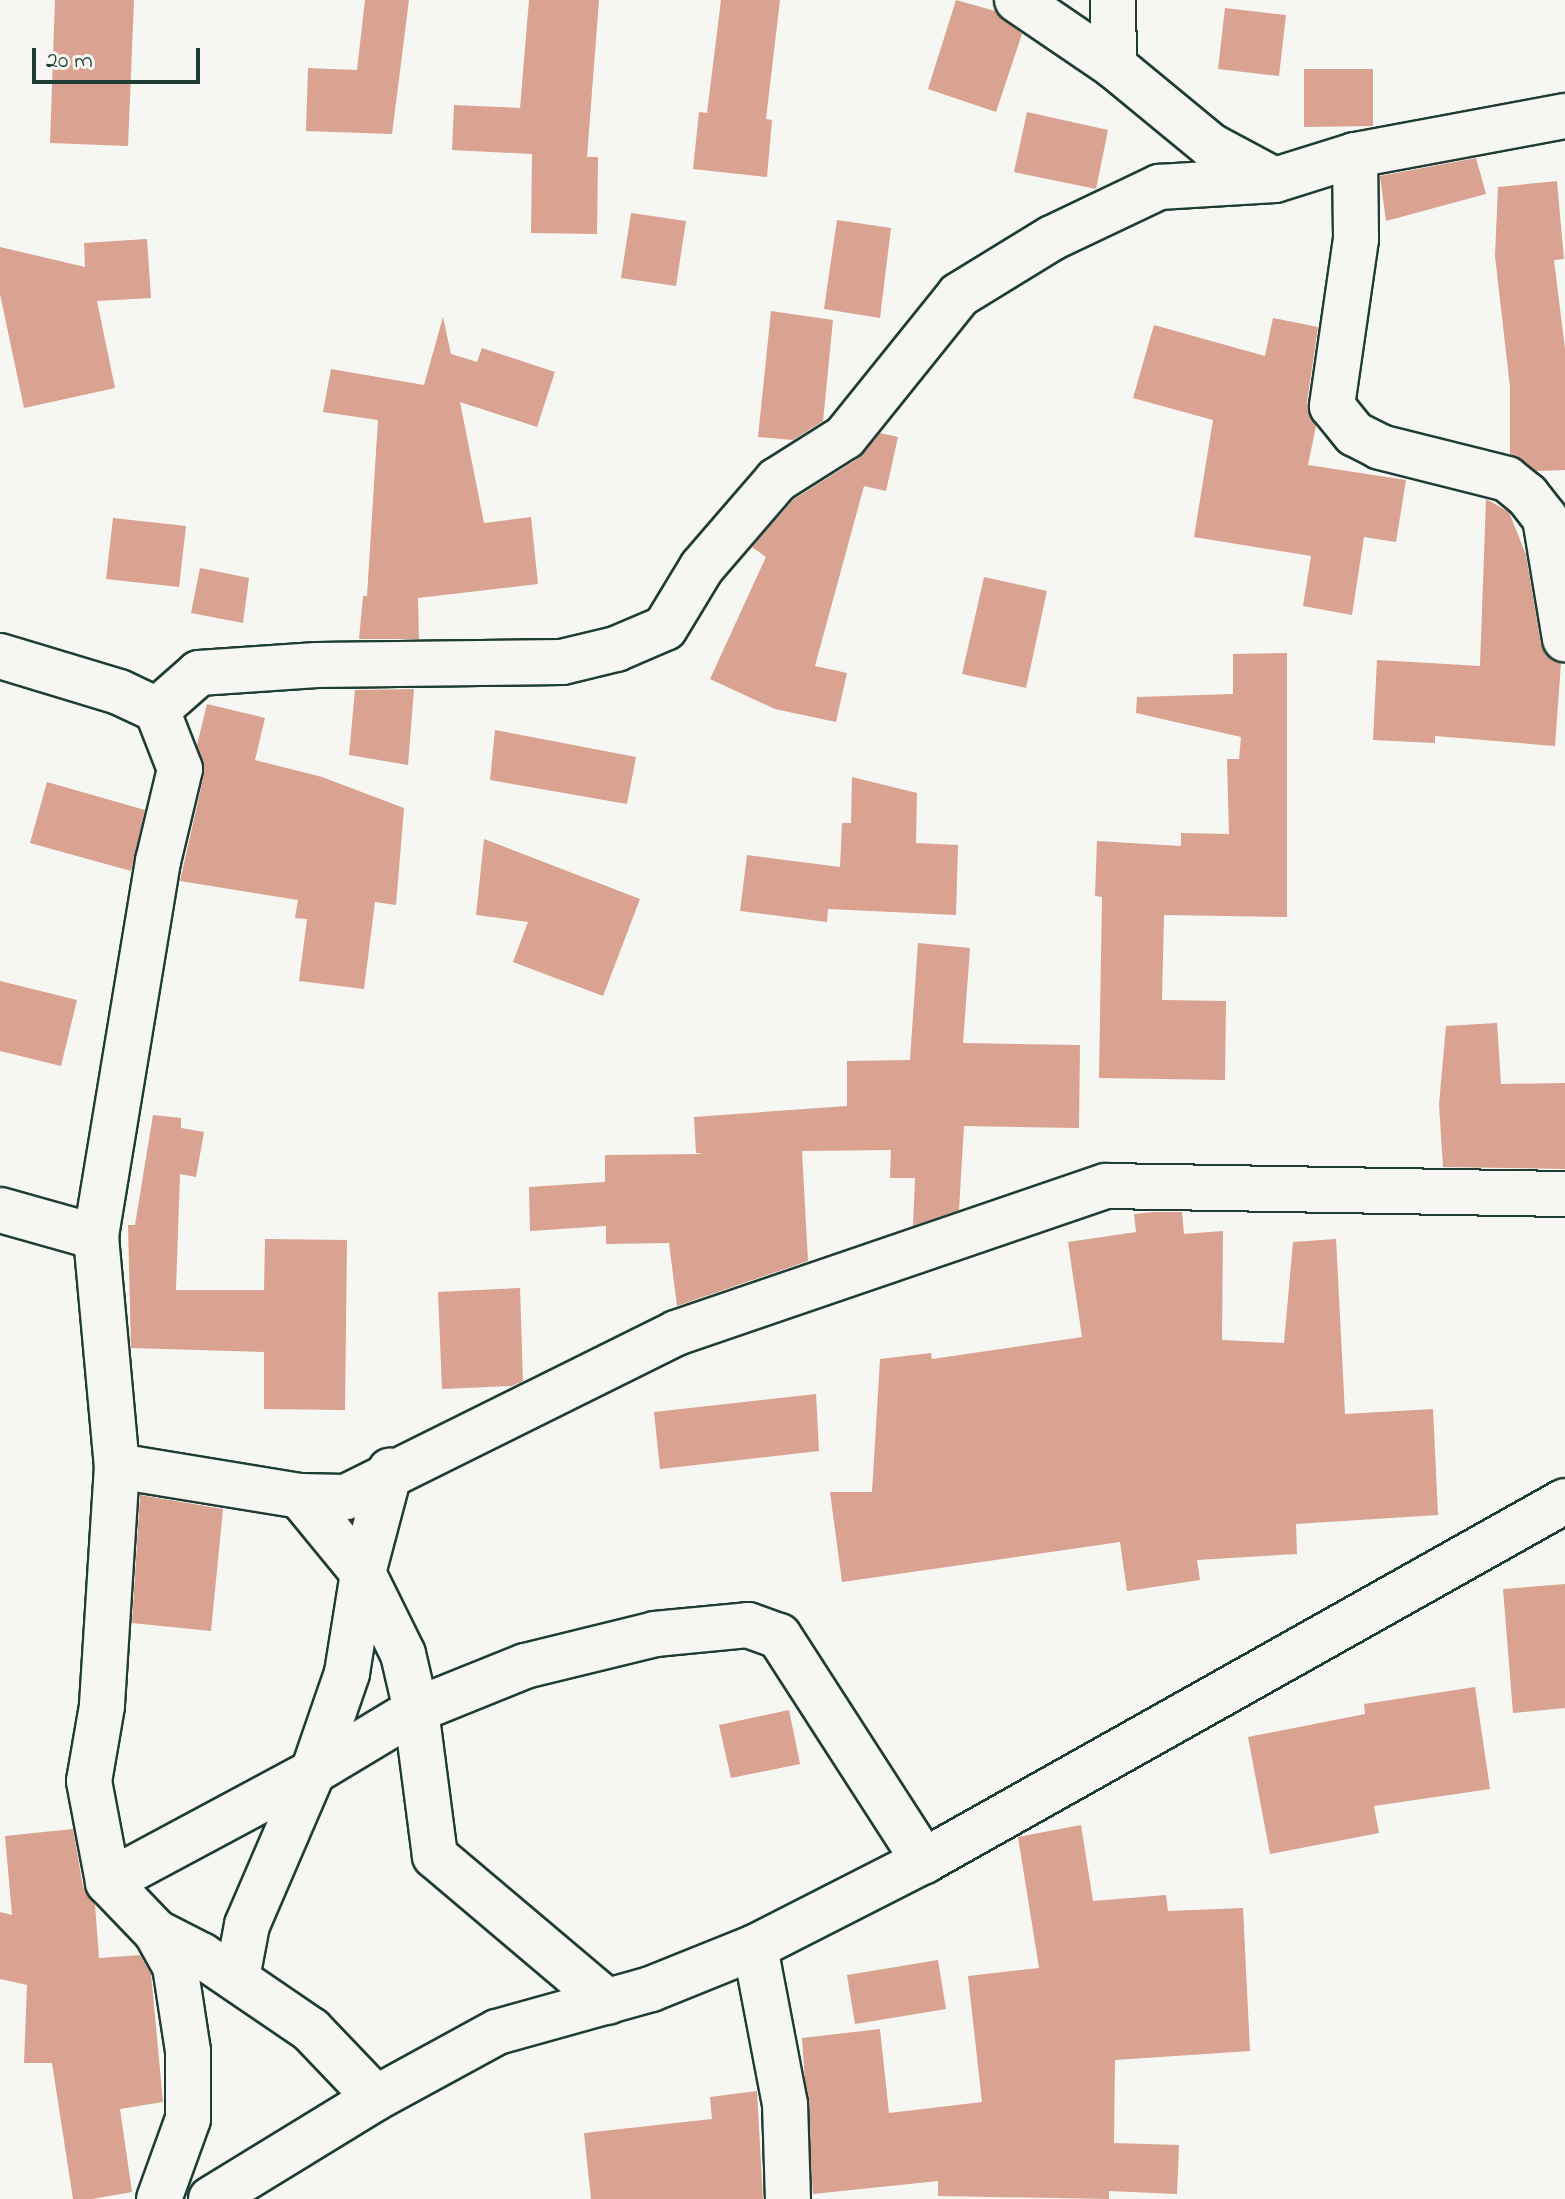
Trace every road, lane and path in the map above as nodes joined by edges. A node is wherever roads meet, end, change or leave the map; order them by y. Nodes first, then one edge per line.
1 (1017, 0) edge
2 (1113, 0) edge
3 (1114, 66) junction
4 (1565, 116) edge
5 (1355, 155) junction
6 (1275, 180) junction
7 (1565, 639) edge
8 (0, 656) edge
9 (157, 710) junction
10 (1565, 1194) edge
11 (0, 1210) edge
12 (96, 1237) junction
13 (117, 1466) junction
14 (390, 1471) junction
15 (300, 1496) junction
16 (1565, 1501) edge
17 (363, 1573) junction
18 (416, 1710) junction
19 (313, 1772) junction
20 (924, 1861) junction
21 (108, 1882) junction
22 (156, 1932) junction
23 (755, 1947) junction
24 (237, 1978) junction
25 (608, 2002) junction
26 (376, 2098) junction
27 (216, 2198) edge
28 (159, 2199) edge
29 (788, 2199) edge

1 - 3 street
2 - 3 street
3 - 6 street
4 - 5 street
5 - 6 street
5 - 7 street
6 - 9 street
8 - 9 street
9 - 12 street
10 - 14 street
11 - 12 street
12 - 13 street
13 - 15 street
13 - 21 street
14 - 15 street
14 - 17 street
15 - 17 street
16 - 20 street
17 - 18 street
17 - 19 street
18 - 19 street
18 - 20 street
18 - 25 street
19 - 21 street
19 - 24 street
20 - 23 street
21 - 22 street
22 - 24 street
22 - 28 street
23 - 25 street
23 - 29 street
24 - 26 street
25 - 26 street
26 - 27 street

